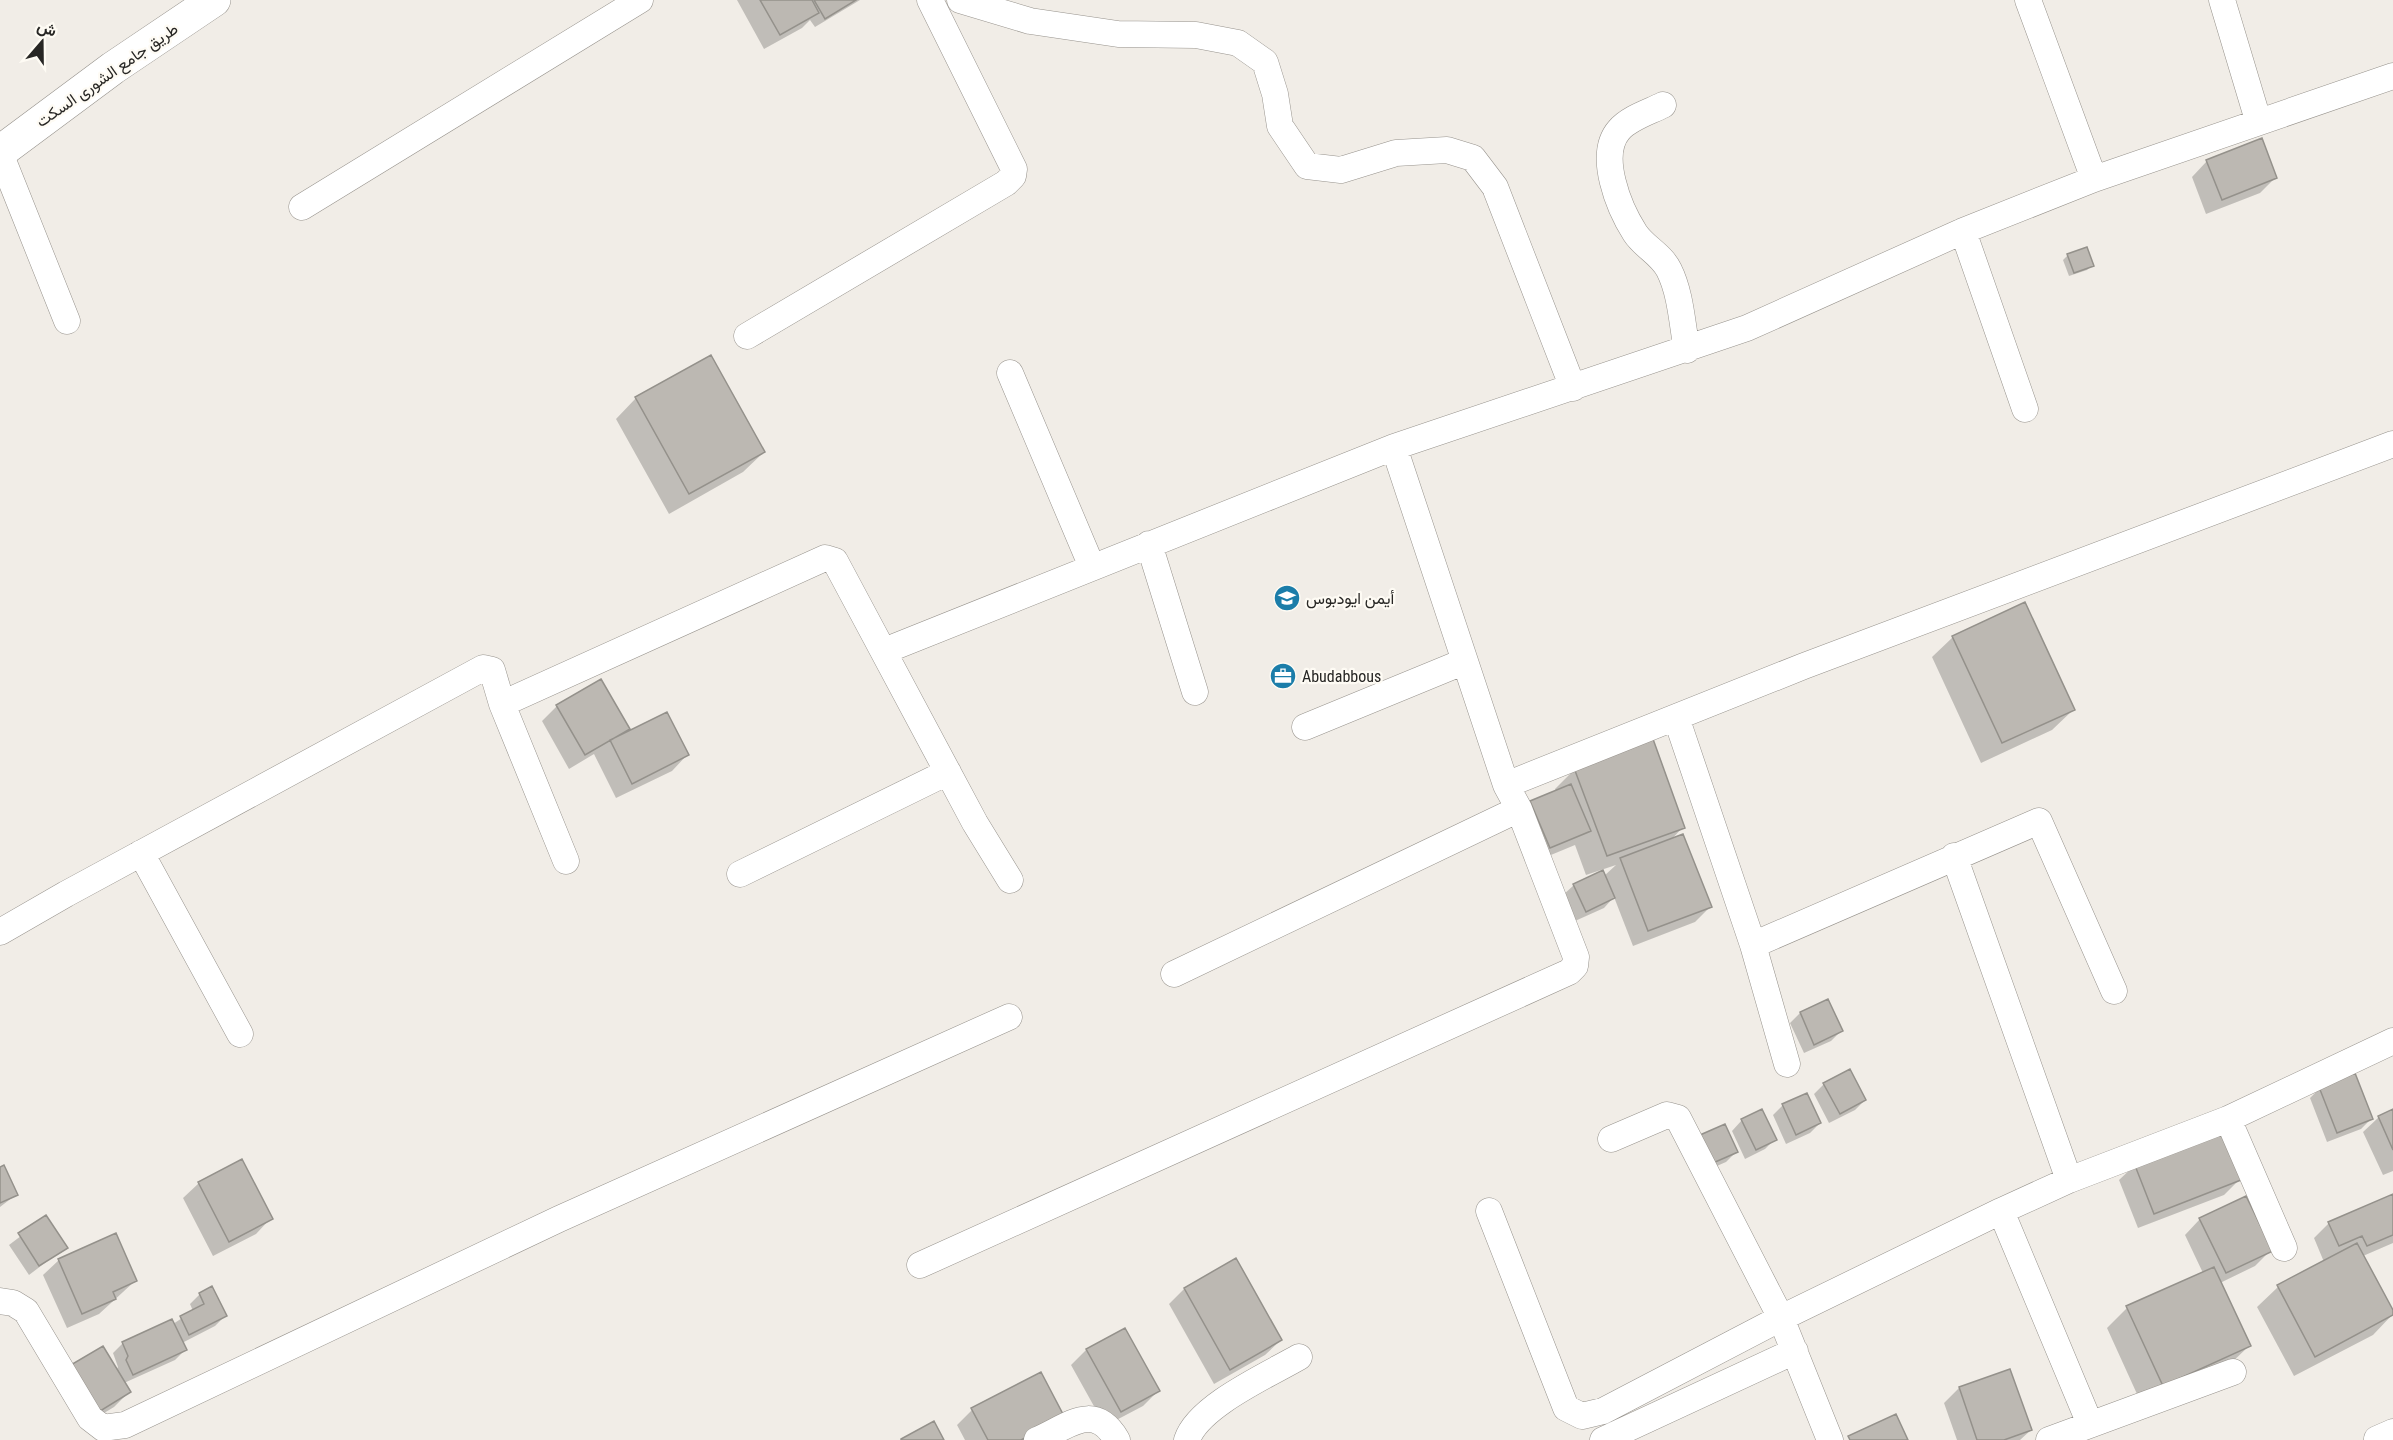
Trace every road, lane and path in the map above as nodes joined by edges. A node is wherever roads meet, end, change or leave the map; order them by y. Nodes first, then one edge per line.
1 (214, 0) edge
2 (640, 0) edge
3 (930, 0) edge
4 (960, 0) edge
5 (2028, 0) edge
6 (2222, 0) edge
7 (2393, 76) edge
8 (1663, 105) dead end
9 (2258, 120) junction
10 (0, 153) edge
11 (2094, 179) junction
12 (302, 207) dead end
13 (1963, 231) junction
14 (67, 321) dead end
15 (747, 336) dead end
16 (1687, 350) junction
17 (1010, 373) dead end
18 (1573, 388) junction
19 (2025, 409) dead end
20 (2393, 444) edge
21 (1394, 447) junction
22 (1149, 544) junction
23 (1092, 567) junction
24 (884, 651) junction
25 (1463, 662) junction
26 (1195, 692) dead end
27 (502, 704) junction
28 (1676, 717) junction
29 (1305, 727) dead end
30 (948, 772) junction
31 (1506, 785) junction
32 (1519, 809) junction
33 (141, 853) junction
34 (1953, 856) junction
35 (566, 861) dead end
36 (740, 874) dead end
37 (1010, 880) dead end
38 (0, 932) edge
39 (1753, 945) junction
40 (1174, 974) dead end
41 (2114, 991) dead end
42 (1009, 1017) dead end
43 (240, 1034) dead end
44 (2393, 1041) edge
45 (1787, 1064) dead end
46 (2228, 1119) junction
47 (1611, 1139) dead end
48 (2069, 1180) junction
49 (1489, 1211) dead end
50 (2001, 1211) junction
51 (2284, 1248) dead end
52 (920, 1265) dead end
53 (0, 1301) edge
54 (1781, 1317) junction
55 (1795, 1351) junction
56 (1299, 1357) dead end
57 (2233, 1372) dead end
58 (2090, 1424) junction
59 (2393, 1432) edge
60 (2377, 1439) edge
61 (1037, 1440) edge
62 (1117, 1440) edge
63 (1187, 1440) edge
64 (1603, 1440) edge
65 (1830, 1440) edge
66 (2049, 1440) edge

1 - 10 main road, طريق جامع الشورى السكت
2 - 12 street
3 - 15 street
4 - 18 street
5 - 11 street
6 - 9 street
7 - 9 street
8 - 16 street
9 - 11 street
10 - 14 street
11 - 13 street
13 - 16 street
13 - 19 street
16 - 18 street
17 - 23 street
18 - 21 street
20 - 28 street
21 - 22 street
21 - 25 street
22 - 23 street
22 - 26 street
23 - 24 street
24 - 27 street
24 - 30 street
25 - 29 street
25 - 31 street
27 - 33 street
27 - 35 street
28 - 31 street
28 - 39 street
30 - 36 street
30 - 37 street
31 - 32 street
32 - 40 street
32 - 52 street
33 - 38 street
33 - 43 street
34 - 39 street
34 - 41 street
34 - 48 street
39 - 45 street
42 - 53 street
44 - 46 street
46 - 48 street
46 - 51 street
47 - 54 street
48 - 50 street
49 - 54 street
50 - 54 street
50 - 58 street
54 - 55 street
55 - 64 street
55 - 65 street
56 - 63 street
57 - 58 street
58 - 66 street
59 - 60 street
61 - 62 street

